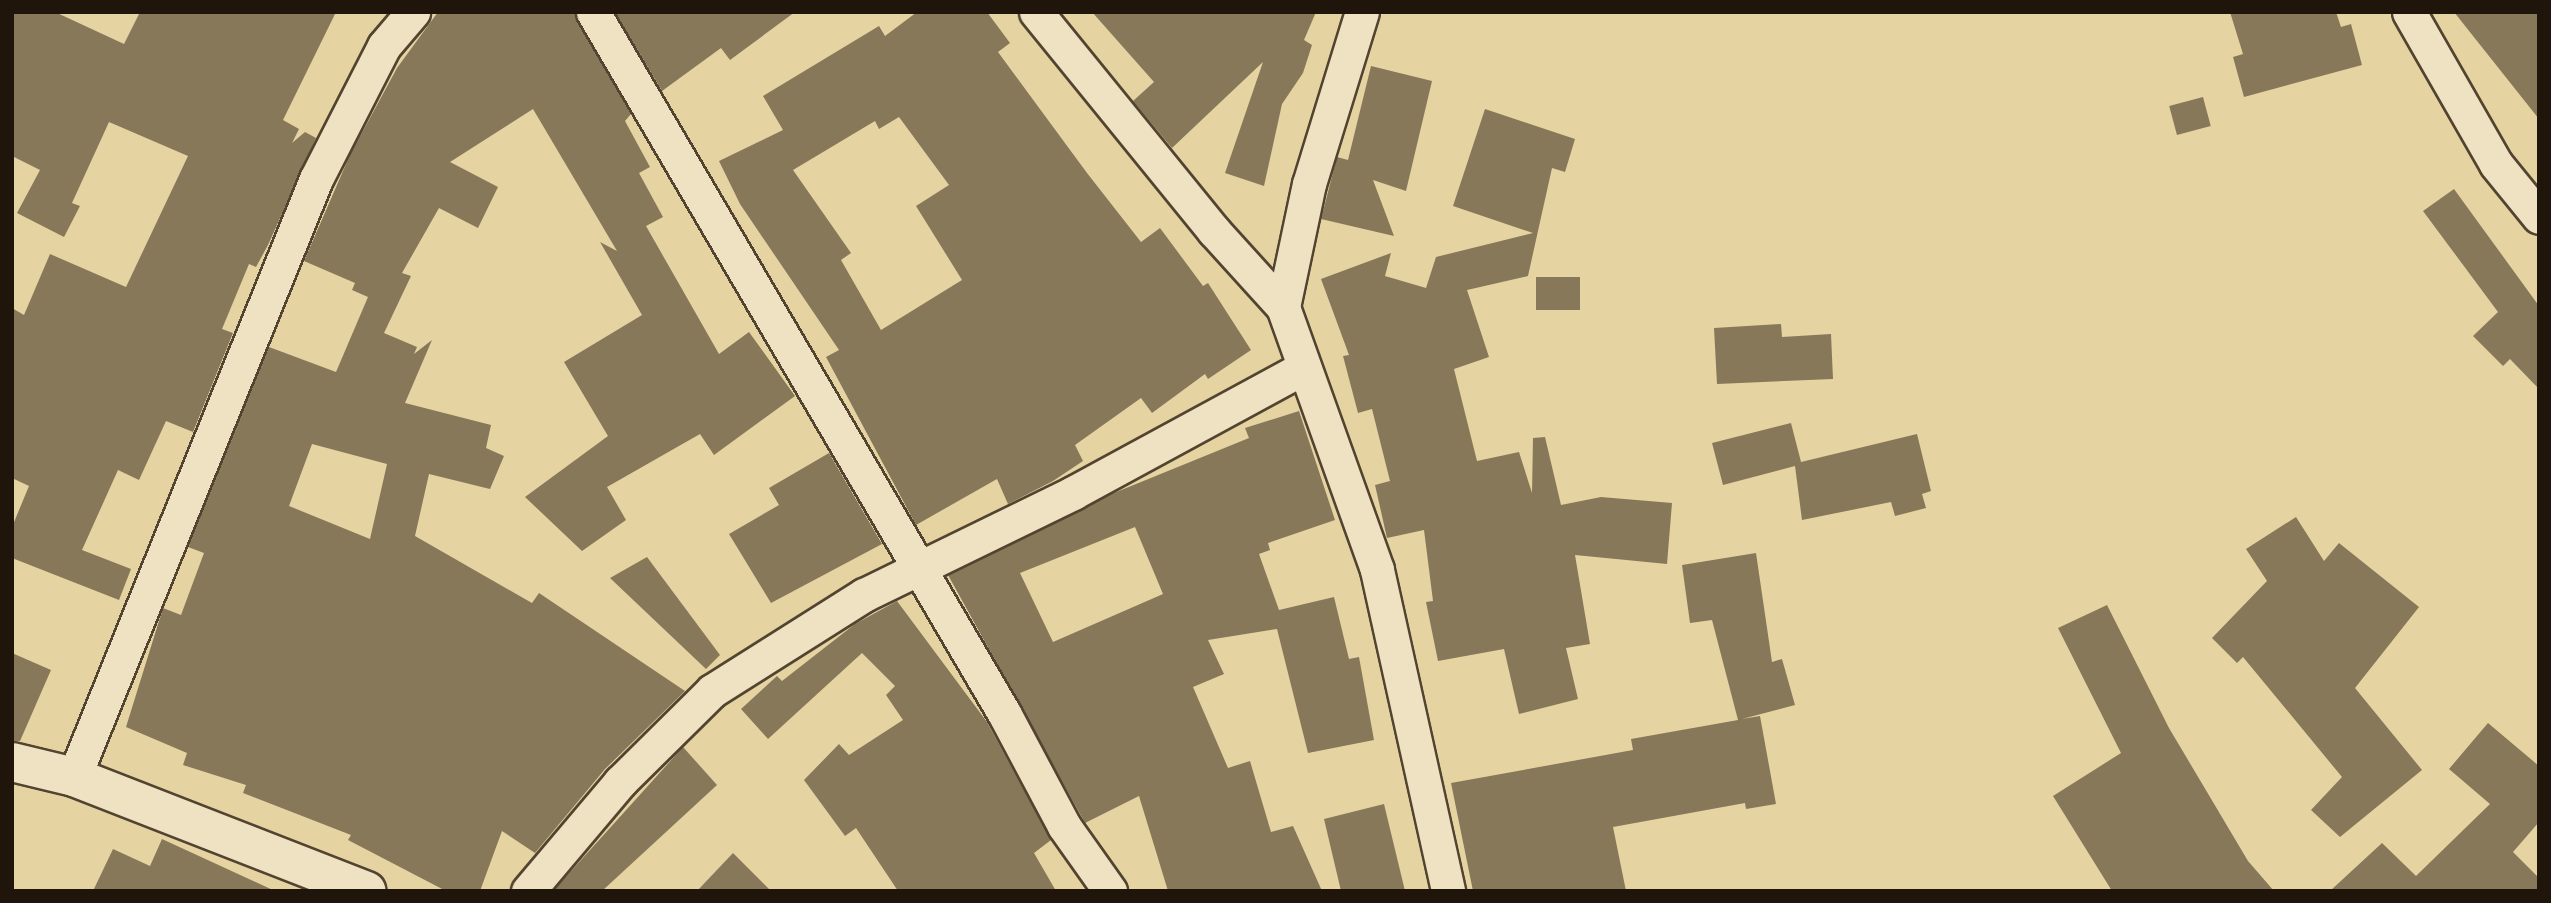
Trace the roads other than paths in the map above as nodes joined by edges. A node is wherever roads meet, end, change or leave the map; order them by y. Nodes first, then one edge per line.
1 (413, 12) edge
2 (593, 12) edge
3 (1036, 12) edge
4 (1362, 12) edge
5 (2409, 12) edge
6 (2539, 217) edge
7 (1283, 307) junction
8 (1303, 368) junction
9 (917, 567) junction
10 (12, 762) edge
11 (74, 777) junction
12 (367, 891) edge
13 (528, 891) edge
14 (1110, 891) edge
15 (1448, 891) edge

1 - 11 street
2 - 9 street
3 - 7 street
4 - 7 street
5 - 6 street
7 - 8 street
8 - 9 street
8 - 15 street
9 - 13 street
9 - 14 street
10 - 11 street
11 - 12 street

